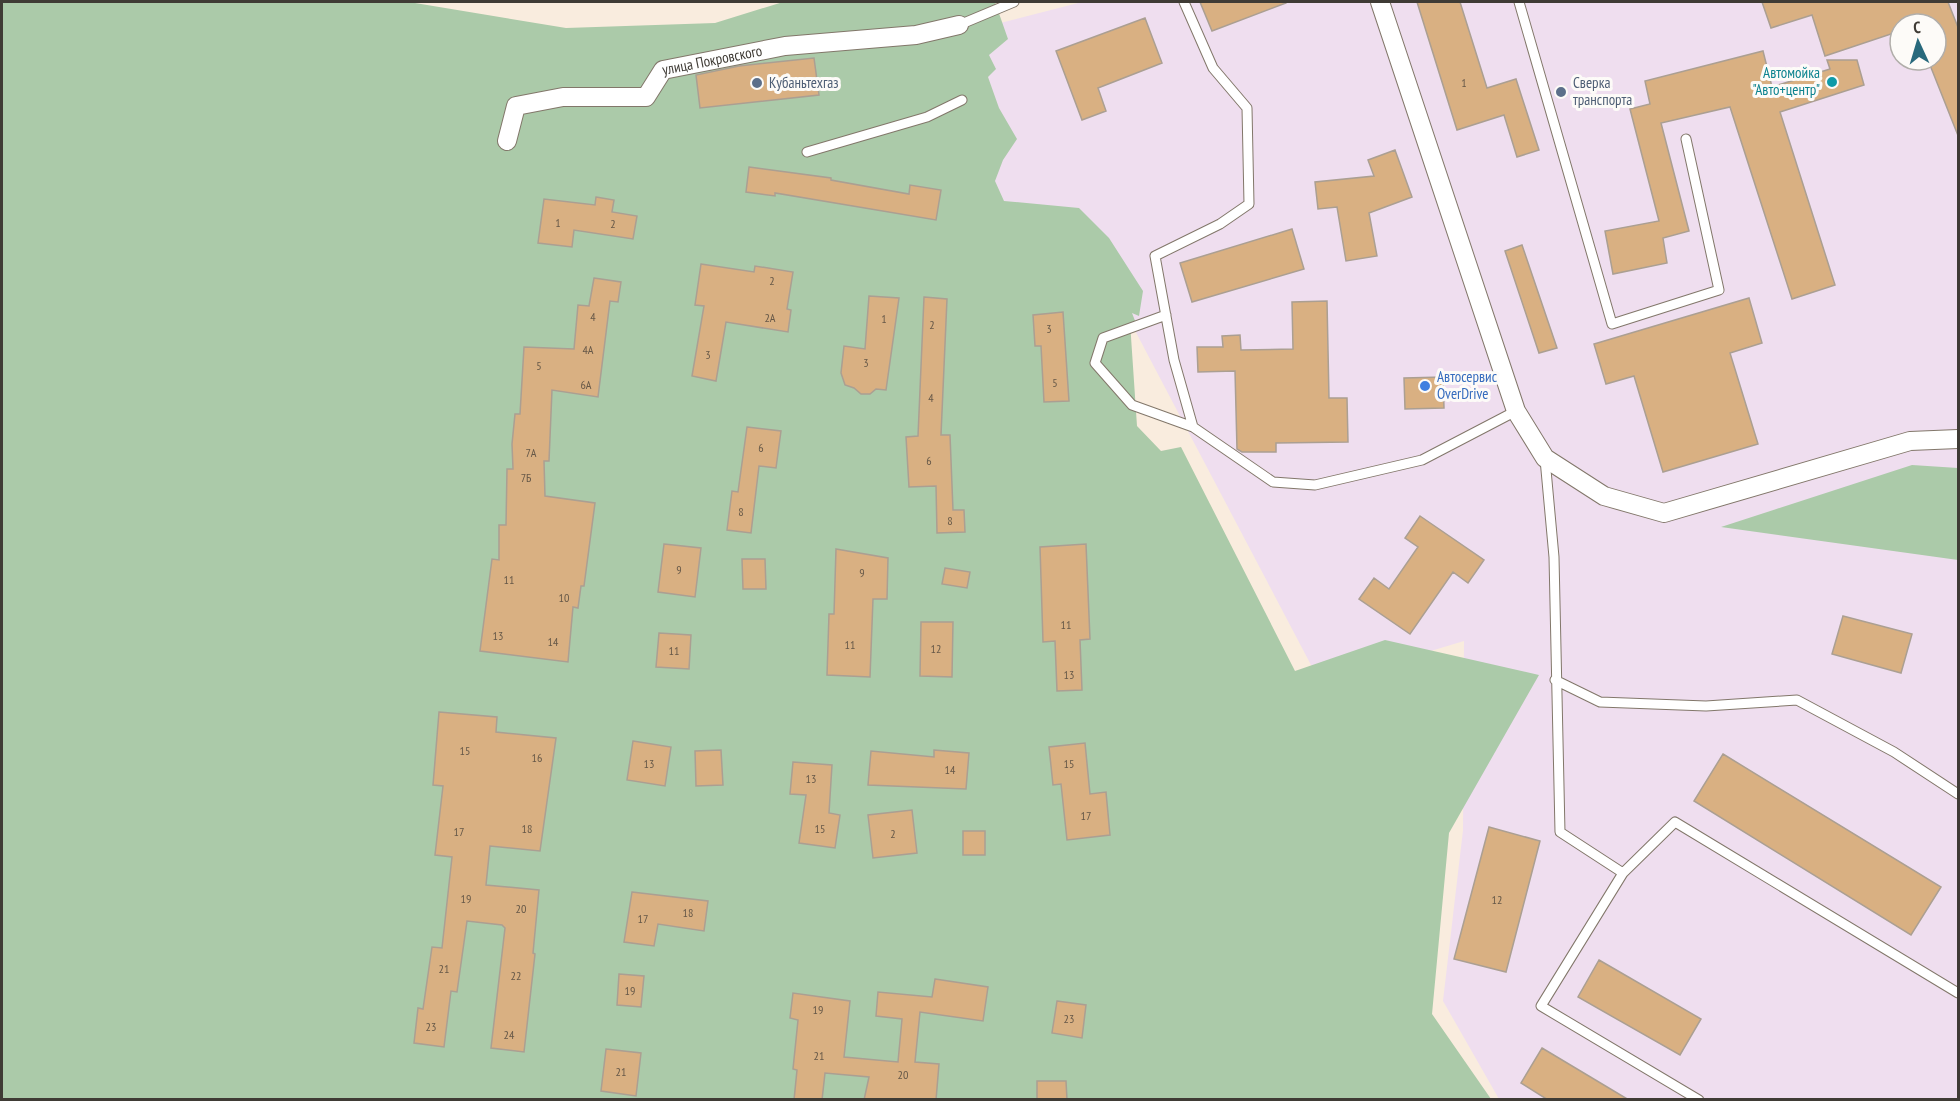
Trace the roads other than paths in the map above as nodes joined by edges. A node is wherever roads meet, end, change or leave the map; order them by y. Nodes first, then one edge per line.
1 (1014, 2) edge
2 (1184, 2) edge
3 (1380, 2) edge
4 (1519, 2) edge
5 (959, 26) joint
6 (962, 100) dead end
7 (1686, 139) dead end
8 (507, 141) dead end
9 (807, 152) dead end
10 (1166, 315) junction
11 (1516, 411) junction
12 (1193, 427) junction
13 (1959, 439) edge
14 (1545, 458) junction
15 (1555, 680) junction
16 (1959, 794) edge
17 (1623, 873) junction
18 (1959, 993) edge
19 (1699, 1100) edge

1 - 5 lane
2 - 10 lane
3 - 11 street
4 - 7 lane
5 - 8 street, улица Покровского
6 - 9 lane
10 - 12 lane
10 - 12 lane
11 - 12 lane
11 - 14 street
13 - 14 street
14 - 15 lane
15 - 16 lane
15 - 17 lane
17 - 18 lane
17 - 19 lane

